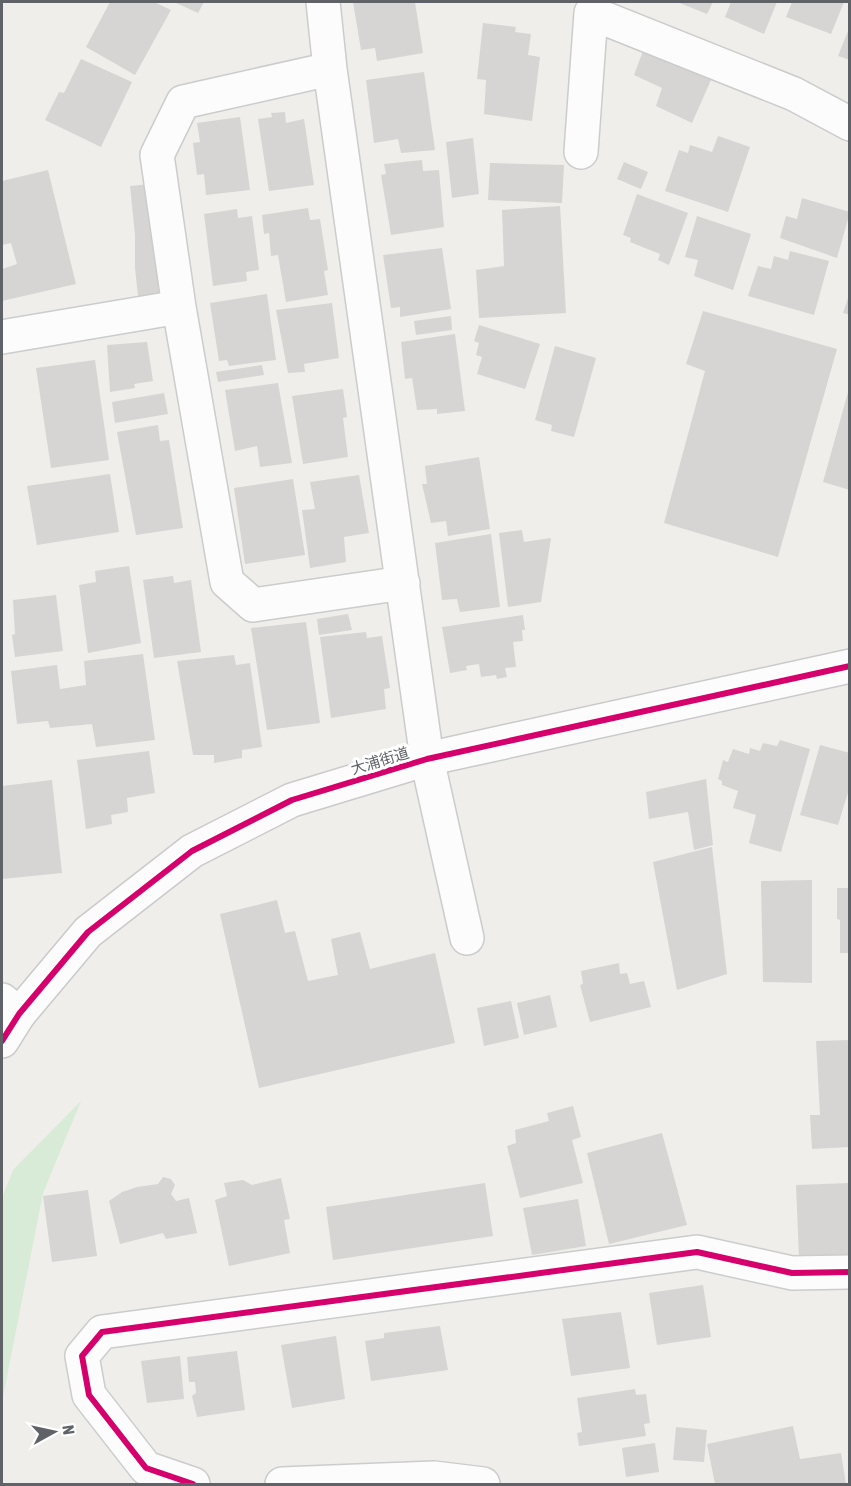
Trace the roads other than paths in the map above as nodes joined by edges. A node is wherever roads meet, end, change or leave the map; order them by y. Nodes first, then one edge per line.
1 (322, 2) edge
2 (592, 7) edge
3 (330, 69) junction
4 (849, 124) edge
5 (581, 152) dead end
6 (179, 307) junction
7 (2, 337) edge
8 (402, 583) junction
9 (849, 666) edge
10 (426, 759) junction
11 (467, 938) dead end
12 (7, 1018) edge
13 (849, 1272) edge
14 (193, 1485) edge
15 (282, 1485) edge
16 (483, 1485) edge

1 - 3 street
2 - 4 street
2 - 5 street
3 - 6 street
3 - 8 street
6 - 7 street
6 - 8 street
8 - 10 street
9 - 10 street, 大浦街道
10 - 11 street
10 - 12 street, 大浦街道
13 - 14 street
15 - 16 street

